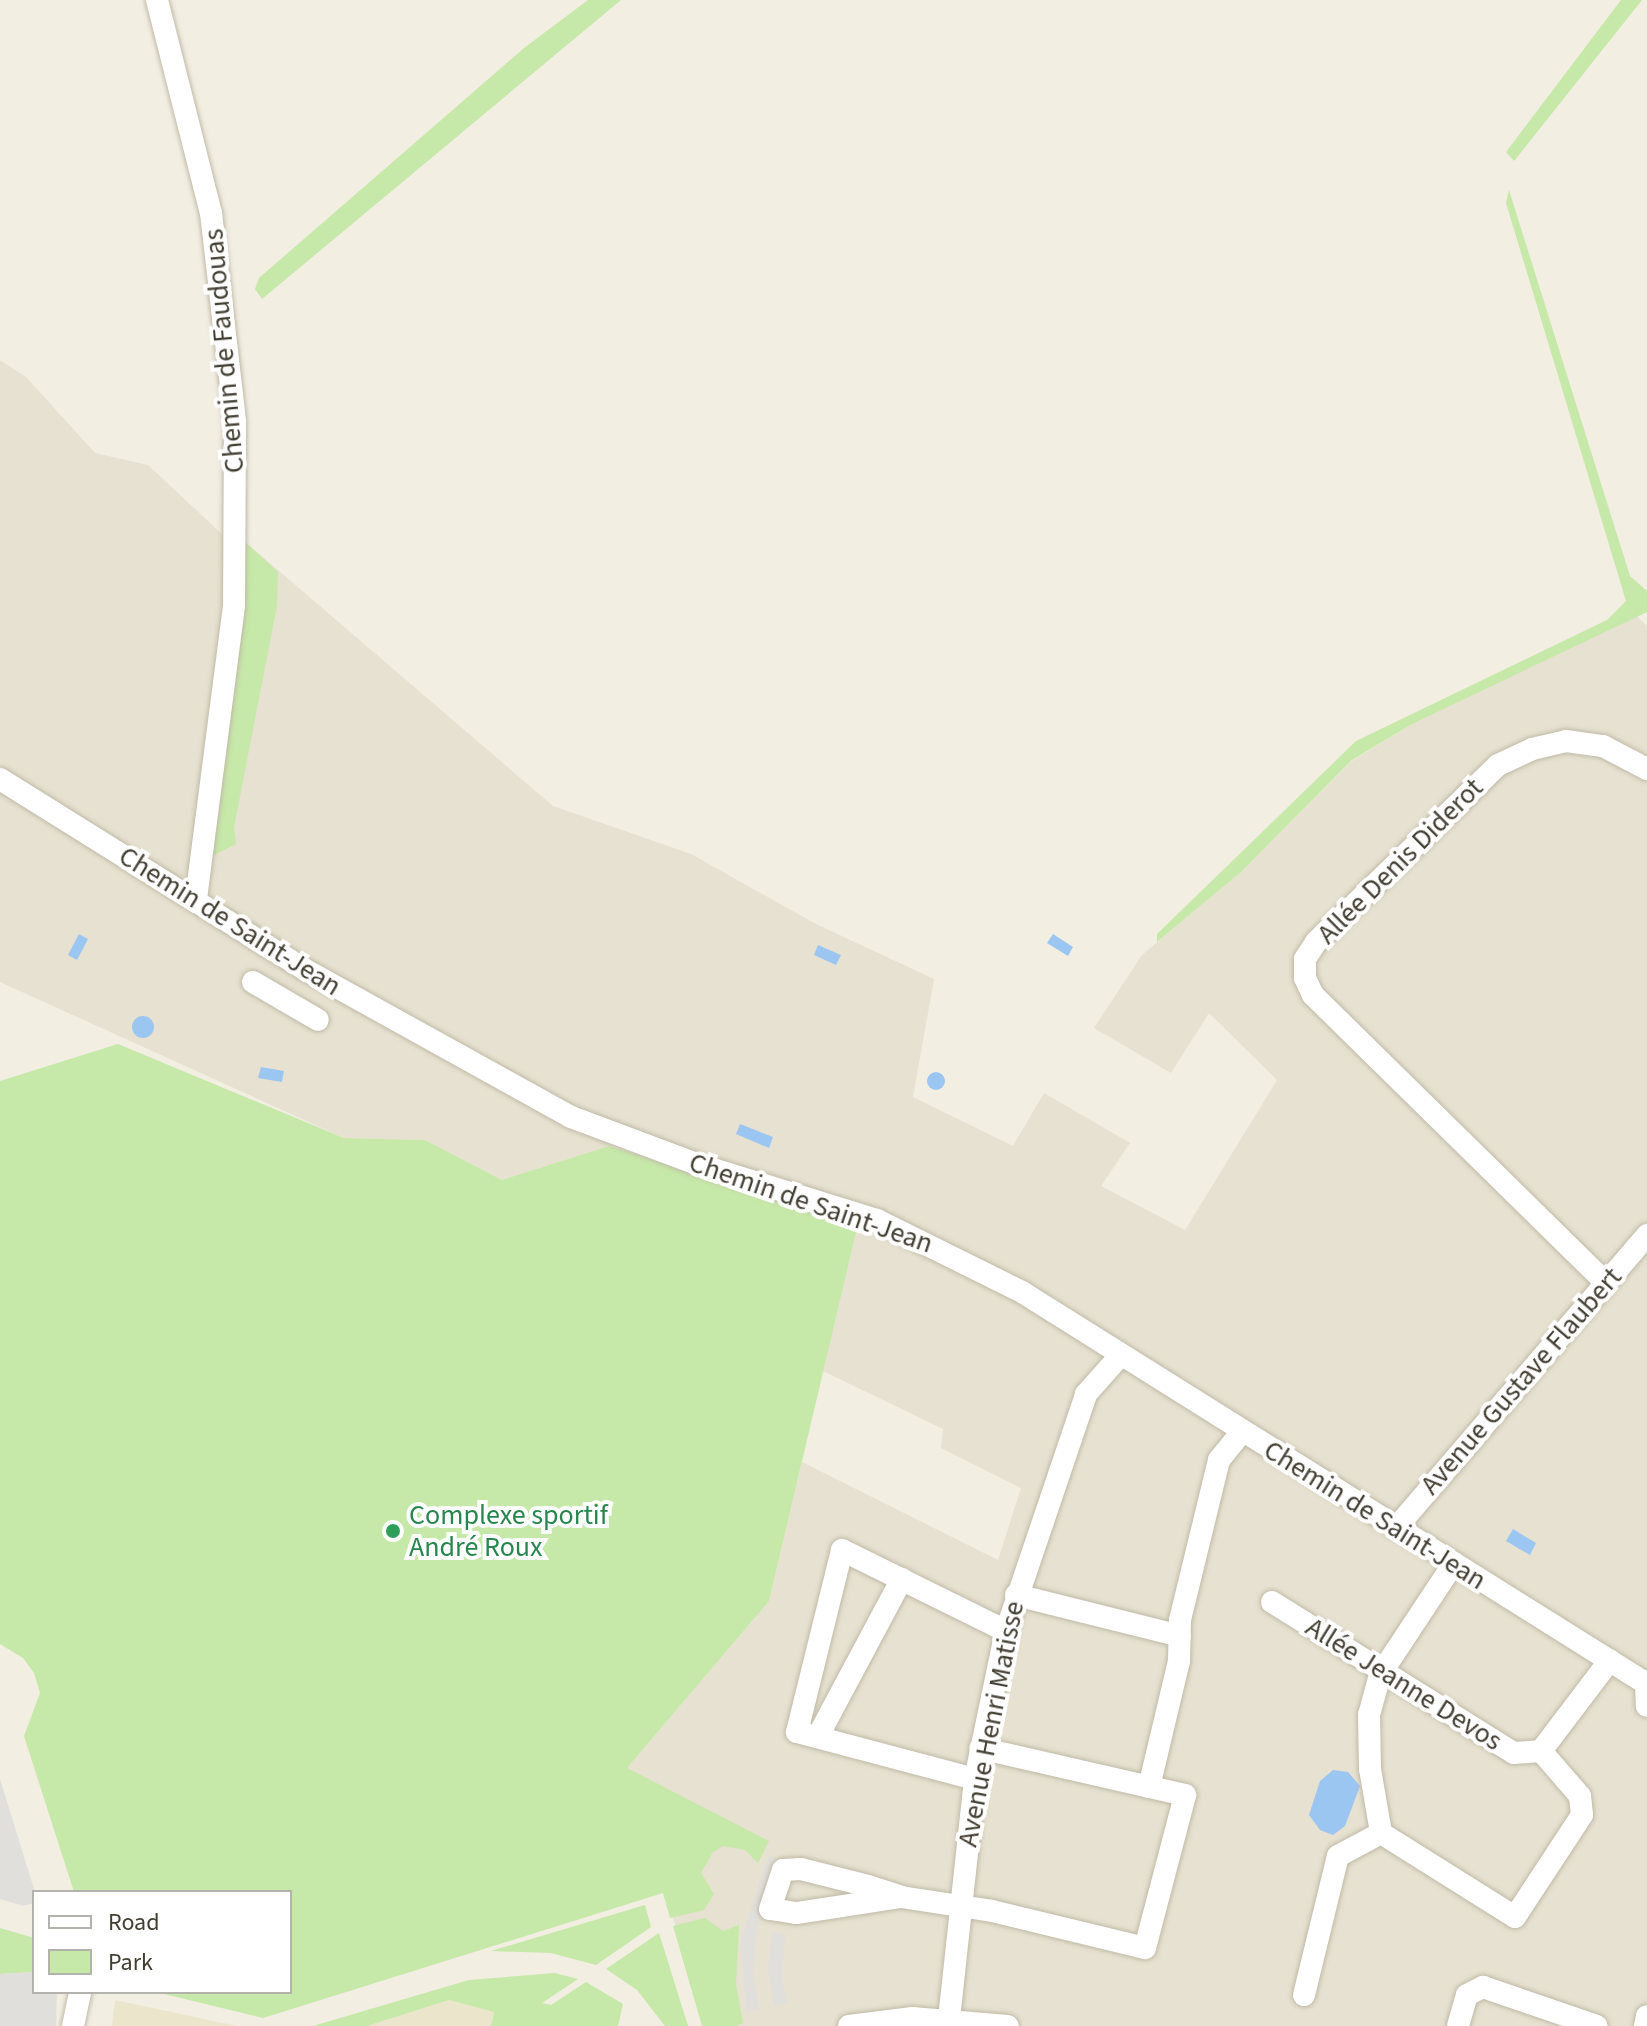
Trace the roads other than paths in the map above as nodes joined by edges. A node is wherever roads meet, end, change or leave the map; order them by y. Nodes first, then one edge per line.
1 (157, 0) edge
2 (1647, 769) edge
3 (0, 779) edge
4 (196, 899) junction
5 (304, 969) junction
6 (253, 982) dead end
7 (286, 1001) junction
8 (318, 1020) dead end
9 (1647, 1235) edge
10 (1606, 1283) junction
11 (1119, 1357) junction
12 (1241, 1433) junction
13 (1396, 1528) junction
14 (1454, 1563) junction
15 (902, 1579) junction
16 (1016, 1595) junction
17 (1272, 1602) dead end
18 (1006, 1631) junction
19 (1180, 1636) junction
20 (1610, 1660) junction
21 (1383, 1671) junction
22 (1646, 1683) edge
23 (1647, 1706) edge
24 (818, 1736) junction
25 (980, 1748) junction
26 (1541, 1751) junction
27 (975, 1779) junction
28 (1149, 1787) junction
29 (1381, 1833) junction
30 (901, 1897) junction
31 (957, 1908) junction
32 (80, 1994) edge
33 (1304, 1995) dead end
34 (1647, 2016) edge
35 (949, 2019) junction
36 (73, 2026) edge
37 (849, 2026) edge
38 (1008, 2026) edge
39 (1458, 2026) edge
40 (1597, 2026) edge
41 (1645, 2026) edge

1 - 4 street, Chemin de Faudouas
2 - 10 street, Allée Denis Diderot
3 - 4 street, Chemin de Saint-Jean
4 - 5 street, Chemin de Saint-Jean
5 - 7 street
5 - 11 street, Chemin de Saint-Jean
6 - 7 street
7 - 8 street
9 - 10 street, Avenue Gustave Flaubert
10 - 13 street, Avenue Gustave Flaubert
11 - 12 street, Chemin de Saint-Jean
11 - 16 street, Avenue Henri Matisse
12 - 13 street, Chemin de Saint-Jean
12 - 19 street
13 - 14 street, Chemin de Saint-Jean
14 - 20 street, Chemin de Saint-Jean
14 - 21 street
15 - 18 street
15 - 24 street
15 - 24 street
16 - 18 street, Avenue Henri Matisse
16 - 19 street
17 - 21 street, Allée Jeanne Devos
18 - 25 street, Avenue Henri Matisse
19 - 28 street
20 - 22 street, Chemin de Saint-Jean
20 - 26 street
21 - 26 street, Allée Jeanne Devos
21 - 29 street
22 - 23 street, Chemin de Saint-Jean
24 - 27 street
25 - 27 street, Avenue Henri Matisse
25 - 28 street
26 - 29 street
27 - 31 street, Avenue Henri Matisse
28 - 31 street
29 - 33 street
30 - 30 street
30 - 31 street
31 - 35 street, Avenue Henri Matisse
32 - 36 street
34 - 41 street
35 - 37 street
35 - 38 street
39 - 40 street

